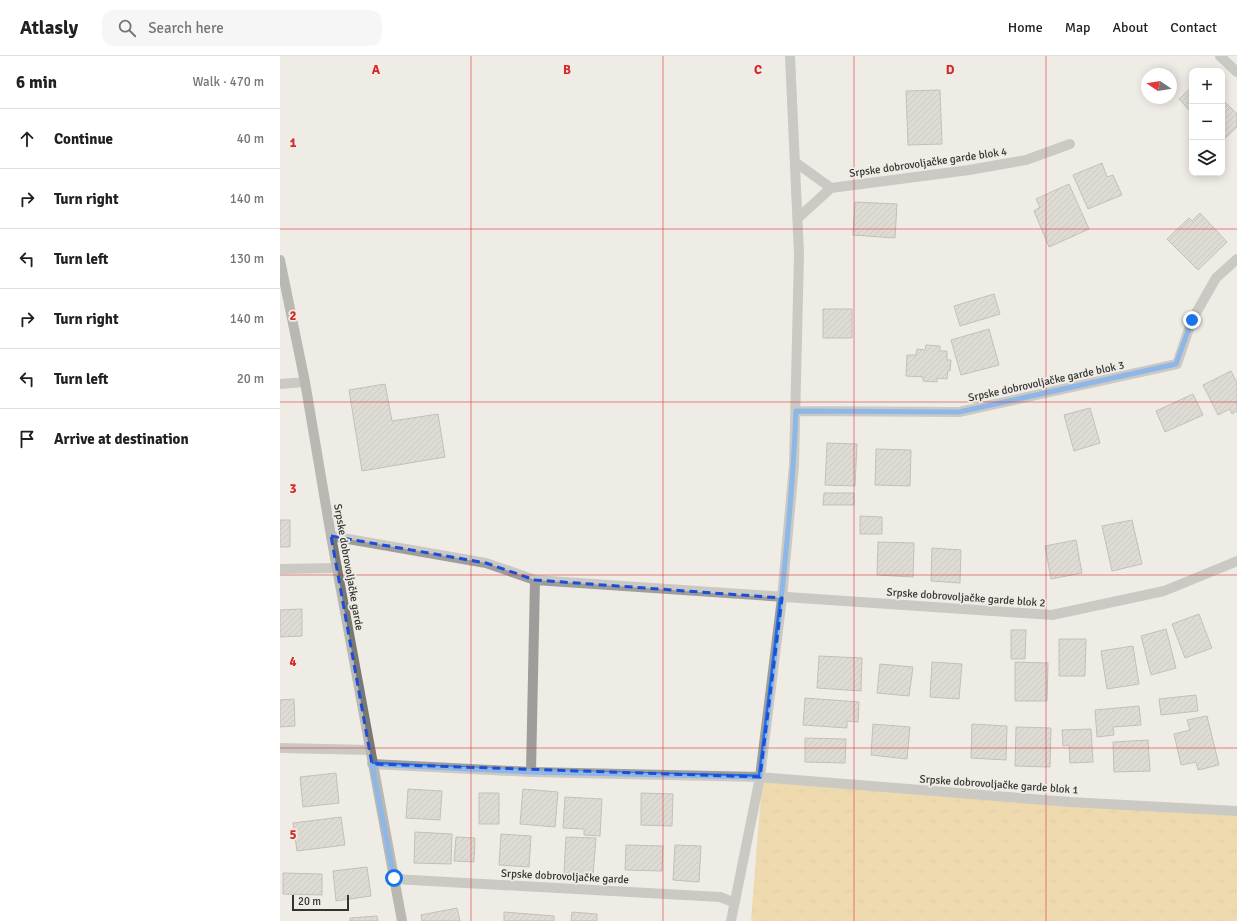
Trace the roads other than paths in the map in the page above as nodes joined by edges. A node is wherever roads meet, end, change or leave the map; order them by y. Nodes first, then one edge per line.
1 (790, 56) edge
2 (1220, 56) edge
3 (1237, 72) edge
4 (1070, 144) dead end
5 (795, 162) junction
6 (831, 188) junction
7 (798, 218) junction
8 (1237, 259) edge
9 (280, 260) edge
10 (305, 382) junction
11 (280, 384) edge
12 (796, 411) junction
13 (331, 536) junction
14 (1237, 561) edge
15 (337, 568) junction
16 (280, 569) edge
17 (536, 580) junction
18 (782, 598) junction
19 (280, 748) edge
20 (370, 750) junction
21 (372, 764) junction
22 (531, 772) junction
23 (760, 777) junction
24 (1237, 811) edge
25 (394, 878) junction
26 (734, 902) junction
27 (402, 921) edge
28 (731, 921) edge

1 - 5 street
2 - 3 street
4 - 6 street, Srpske dobrovoljačke garde blok 4
5 - 6 street
5 - 7 street
6 - 7 street
7 - 12 street
8 - 12 street, Srpske dobrovoljačke garde blok 3
9 - 10 main road, Srpske dobrovoljačke garde
10 - 11 street
10 - 13 main road, Srpske dobrovoljačke garde
12 - 18 street
13 - 15 main road, Srpske dobrovoljačke garde
13 - 17 street, Srpske dobrovoljačke garde blok 2
14 - 18 street, Srpske dobrovoljačke garde blok 2
15 - 16 street
15 - 20 main road, Srpske dobrovoljačke garde
17 - 18 street, Srpske dobrovoljačke garde blok 2
17 - 22 street
18 - 23 street
19 - 20 street
20 - 21 main road, Srpske dobrovoljačke garde
21 - 22 street, Srpske dobrovoljačke garde blok 1
21 - 25 main road, Srpske dobrovoljačke garde
22 - 23 street, Srpske dobrovoljačke garde blok 1
23 - 24 street, Srpske dobrovoljačke garde blok 1
23 - 26 street
25 - 26 street, Srpske dobrovoljačke garde
25 - 27 main road, Srpske dobrovoljačke garde
26 - 28 street

